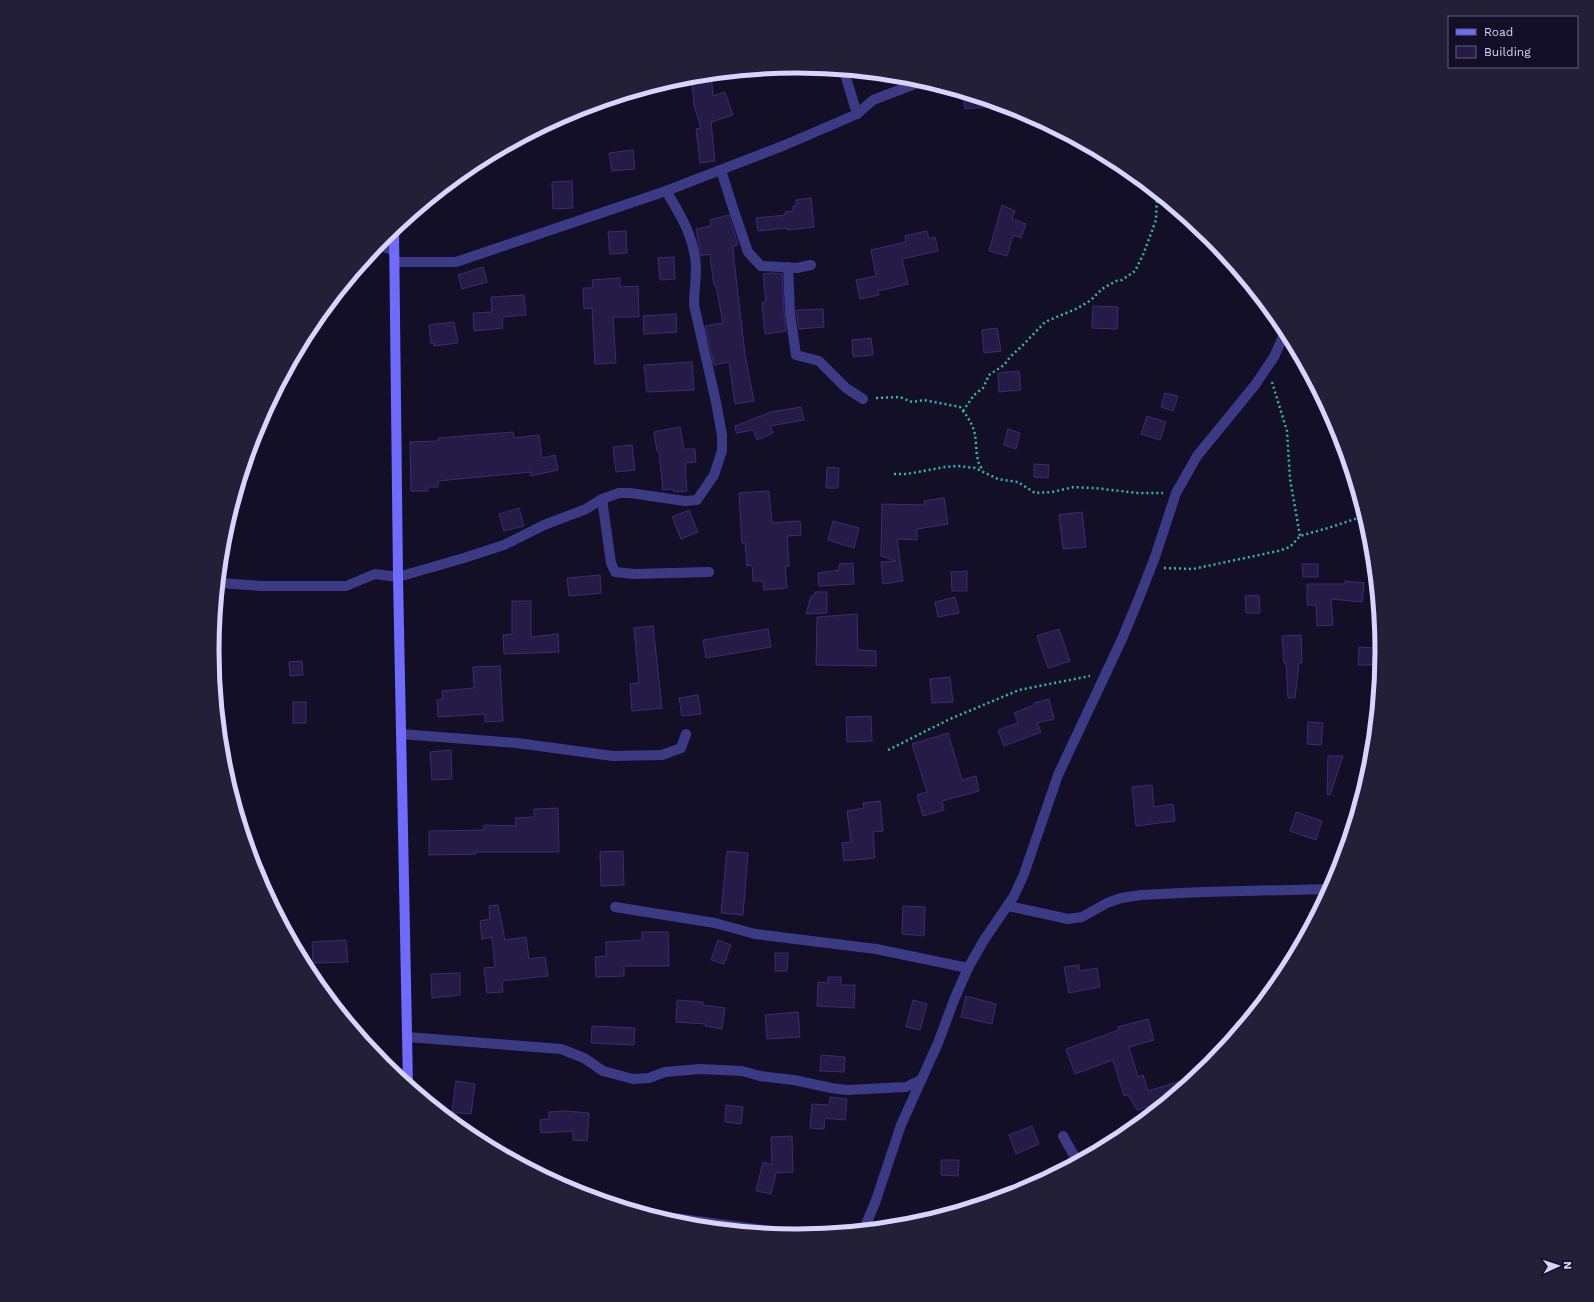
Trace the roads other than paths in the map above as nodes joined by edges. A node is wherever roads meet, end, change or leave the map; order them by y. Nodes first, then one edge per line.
1 (845, 75) edge
2 (913, 85) edge
3 (857, 114) junction
4 (722, 170) junction
5 (666, 191) junction
6 (394, 237) edge
7 (383, 247) edge
8 (393, 250) junction
9 (395, 262) junction
10 (811, 266) dead end
11 (788, 268) junction
12 (1283, 337) edge
13 (863, 399) road end
14 (602, 498) junction
15 (709, 572) dead end
16 (398, 577) junction
17 (223, 583) edge
18 (401, 734) junction
19 (686, 734) dead end
20 (1323, 889) edge
21 (615, 906) dead end
22 (1008, 906) junction
23 (968, 968) junction
24 (406, 1037) junction
25 (408, 1078) edge
26 (921, 1080) junction
27 (1063, 1136) dead end
28 (1075, 1158) edge
29 (866, 1225) edge

1 - 3 street
2 - 3 street
3 - 4 street
4 - 5 street
4 - 11 street
5 - 9 street
5 - 14 street
6 - 8 street
7 - 8 street
8 - 9 street
9 - 16 street
10 - 11 street
11 - 13 street
12 - 22 street
14 - 15 street
14 - 16 street
16 - 17 street
16 - 18 street
18 - 19 street
18 - 24 street
20 - 22 street
21 - 23 street
22 - 23 street
23 - 26 street
24 - 25 street
24 - 26 street
26 - 29 street
27 - 28 street

